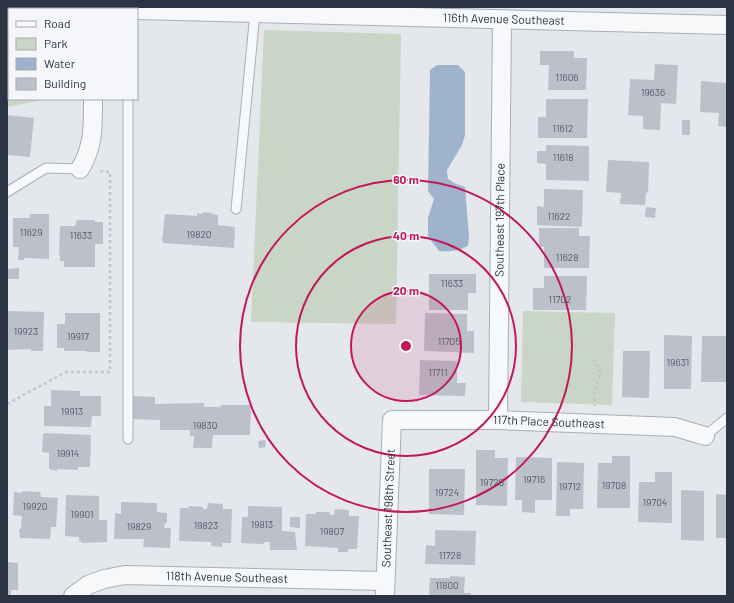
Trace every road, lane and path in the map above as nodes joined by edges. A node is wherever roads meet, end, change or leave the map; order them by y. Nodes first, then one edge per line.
1 (7, 7) edge
2 (42, 8) edge
3 (138, 10) edge
4 (255, 13) junction
5 (502, 19) junction
6 (727, 25) edge
7 (93, 100) edge
8 (128, 100) edge
9 (80, 169) junction
10 (7, 192) edge
11 (236, 209) dead end
12 (593, 359) dead end
13 (7, 404) edge
14 (727, 418) edge
15 (392, 420) joint
16 (498, 420) junction
17 (596, 424) junction
18 (705, 436) joint
19 (128, 439) dead end
20 (385, 589) edge
21 (73, 596) edge

1 - 2 street
3 - 4 street, 116th Avenue Southeast
4 - 5 street, 116th Avenue Southeast
4 - 11 lane
5 - 6 street, 116th Avenue Southeast
5 - 16 street, Southeast 197th Place
7 - 9 street
8 - 19 lane
9 - 10 lane
9 - 13 path
12 - 17 path
14 - 18 lane
15 - 16 street, 117th Place Southeast
15 - 20 street, Southeast 198th Street
16 - 17 street, 117th Place Southeast
17 - 18 street, 117th Place Southeast
20 - 21 street, 118th Avenue Southeast

